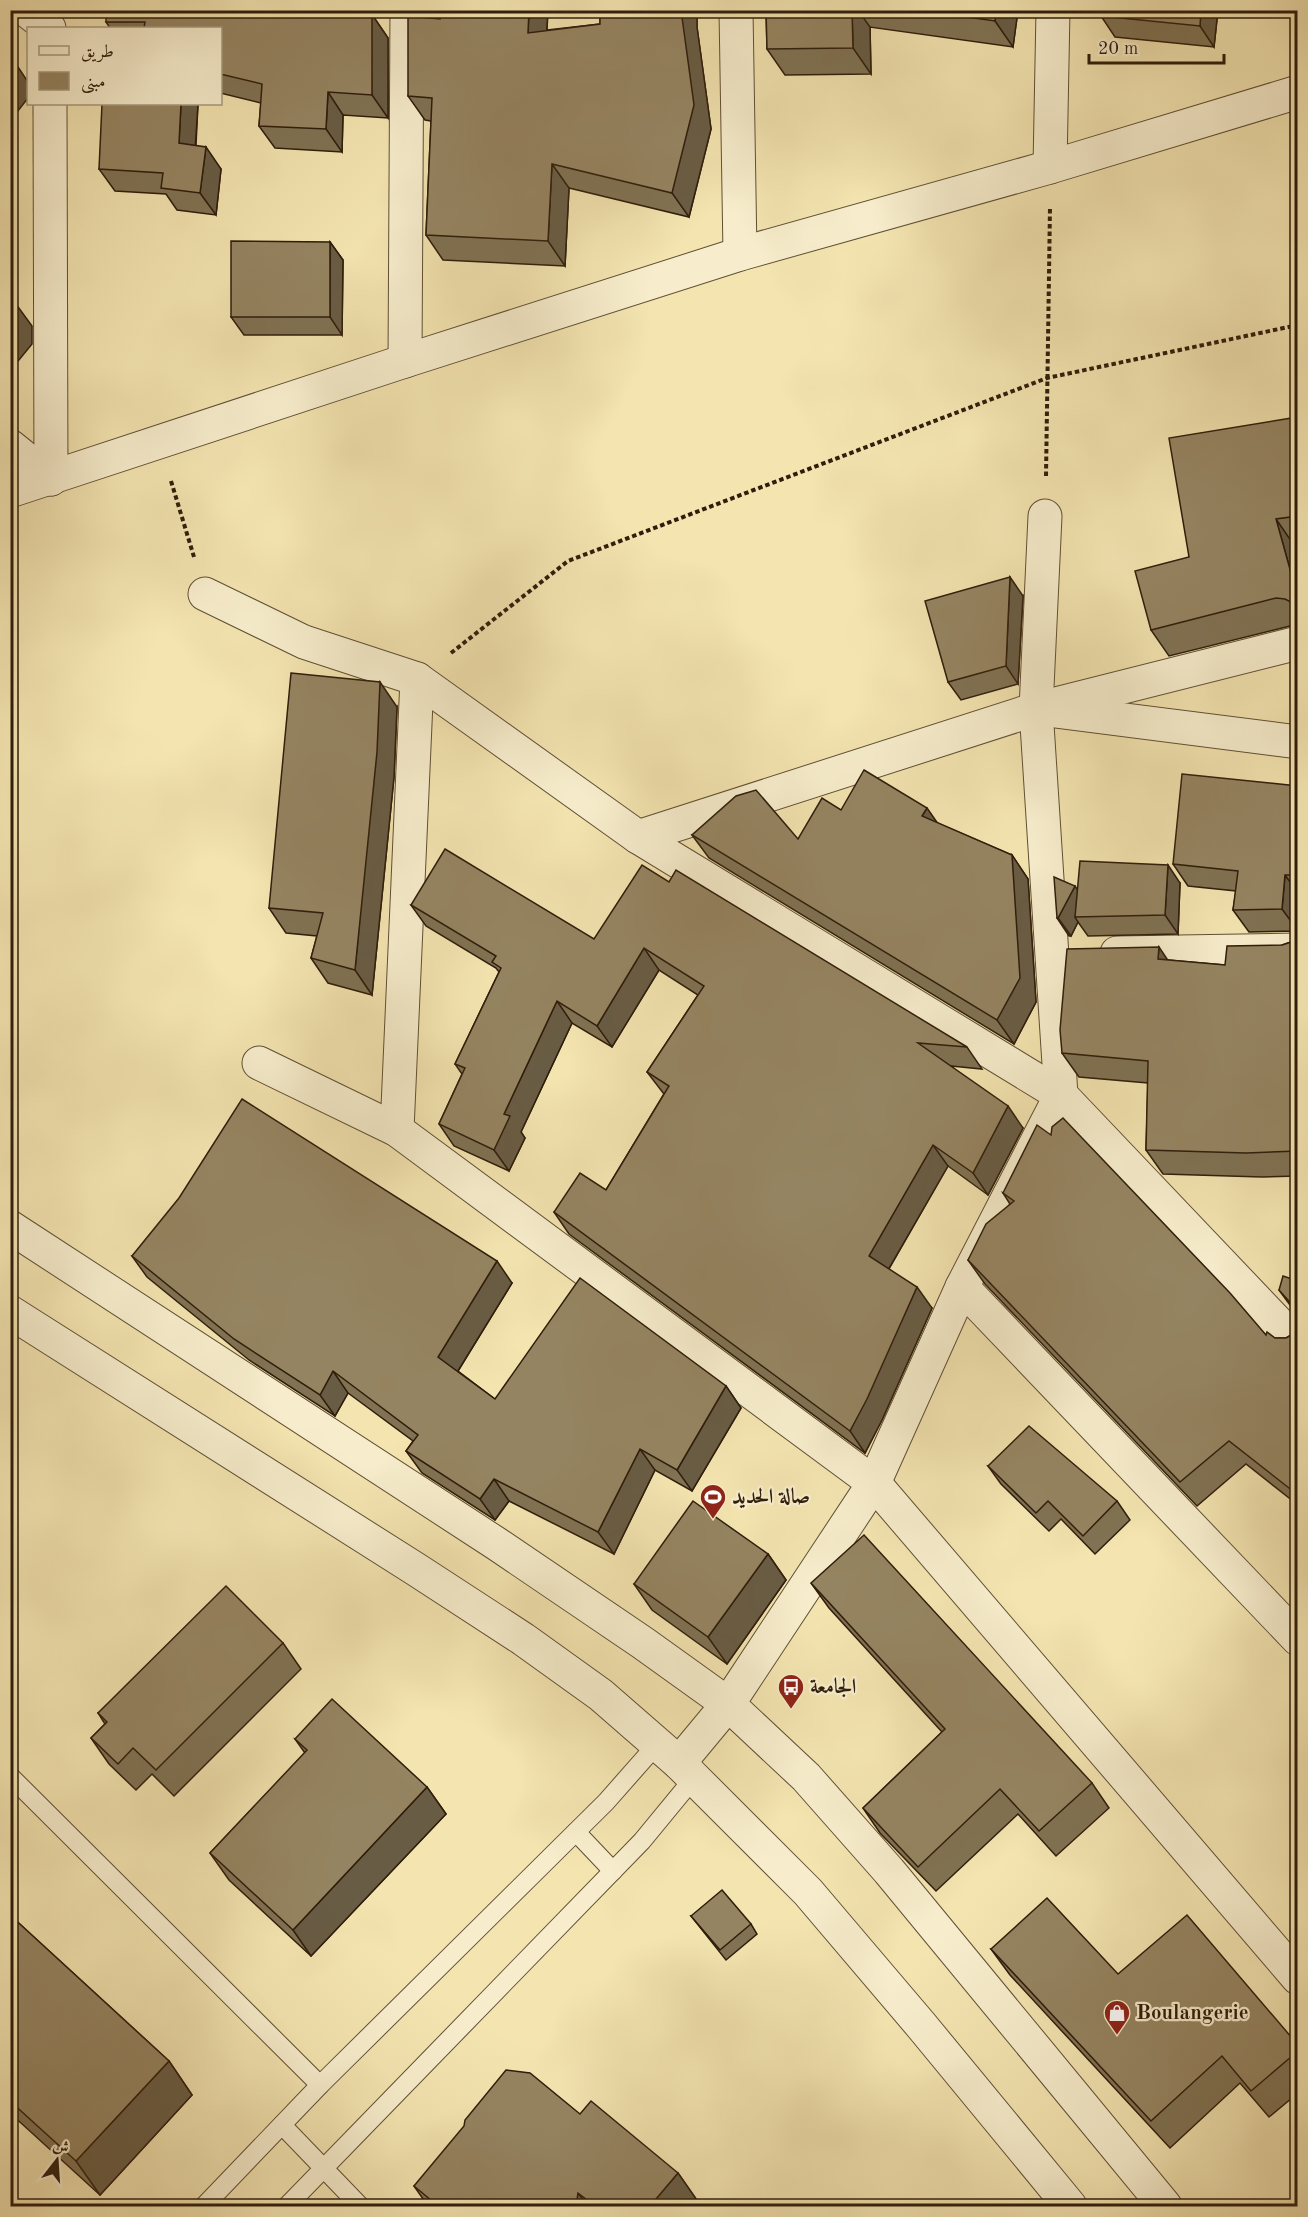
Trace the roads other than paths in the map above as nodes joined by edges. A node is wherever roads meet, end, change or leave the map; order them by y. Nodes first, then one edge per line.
1 (26, 10) edge
2 (51, 10) edge
3 (406, 10) edge
4 (736, 10) edge
5 (1053, 10) edge
6 (49, 27) edge
7 (50, 27) edge
8 (1298, 92) edge
9 (50, 105) edge
10 (1050, 167) junction
11 (740, 254) junction
12 (405, 361) junction
13 (10, 446) edge
14 (51, 479) junction
15 (10, 491) edge
16 (1045, 516) road end
17 (205, 594) road end
18 (1298, 642) edge
19 (417, 679) junction
20 (1036, 709) junction
21 (1298, 742) edge
22 (638, 837) junction
23 (1298, 950) edge
24 (1052, 955) junction
25 (258, 1063) dead end
26 (1061, 1095) junction
27 (397, 1130) junction
28 (10, 1227) edge
29 (962, 1287) junction
30 (10, 1312) edge
31 (1298, 1344) edge
32 (874, 1484) junction
33 (1298, 1639) edge
34 (728, 1704) junction
35 (677, 1761) junction
36 (10, 1776) edge
37 (576, 1832) junction
38 (614, 1871) junction
39 (1298, 1978) edge
40 (320, 2085) junction
41 (282, 2125) junction
42 (325, 2170) junction
43 (204, 2206) edge
44 (287, 2206) edge
45 (360, 2206) edge
46 (1070, 2206) edge
47 (1165, 2206) edge

1 - 6 street
2 - 7 street
3 - 12 street
4 - 11 street
5 - 10 street
8 - 10 street
9 - 14 street
10 - 11 street
11 - 12 street
12 - 14 street
13 - 14 street
14 - 15 street
16 - 20 street
17 - 19 street
18 - 20 street
19 - 22 street
19 - 27 street
20 - 21 street
20 - 22 street
20 - 24 street
22 - 26 street
23 - 24 street
24 - 26 street
25 - 27 street
26 - 29 street
26 - 31 street
27 - 32 street
28 - 34 street
29 - 32 street
29 - 33 street
30 - 35 street
32 - 34 street
32 - 39 street
34 - 35 street
34 - 47 street
35 - 37 lane
35 - 38 lane
35 - 46 street
36 - 40 lane
37 - 38 lane
37 - 40 lane
38 - 42 lane
40 - 41 lane
41 - 42 lane
41 - 43 lane
42 - 44 lane
42 - 45 lane

